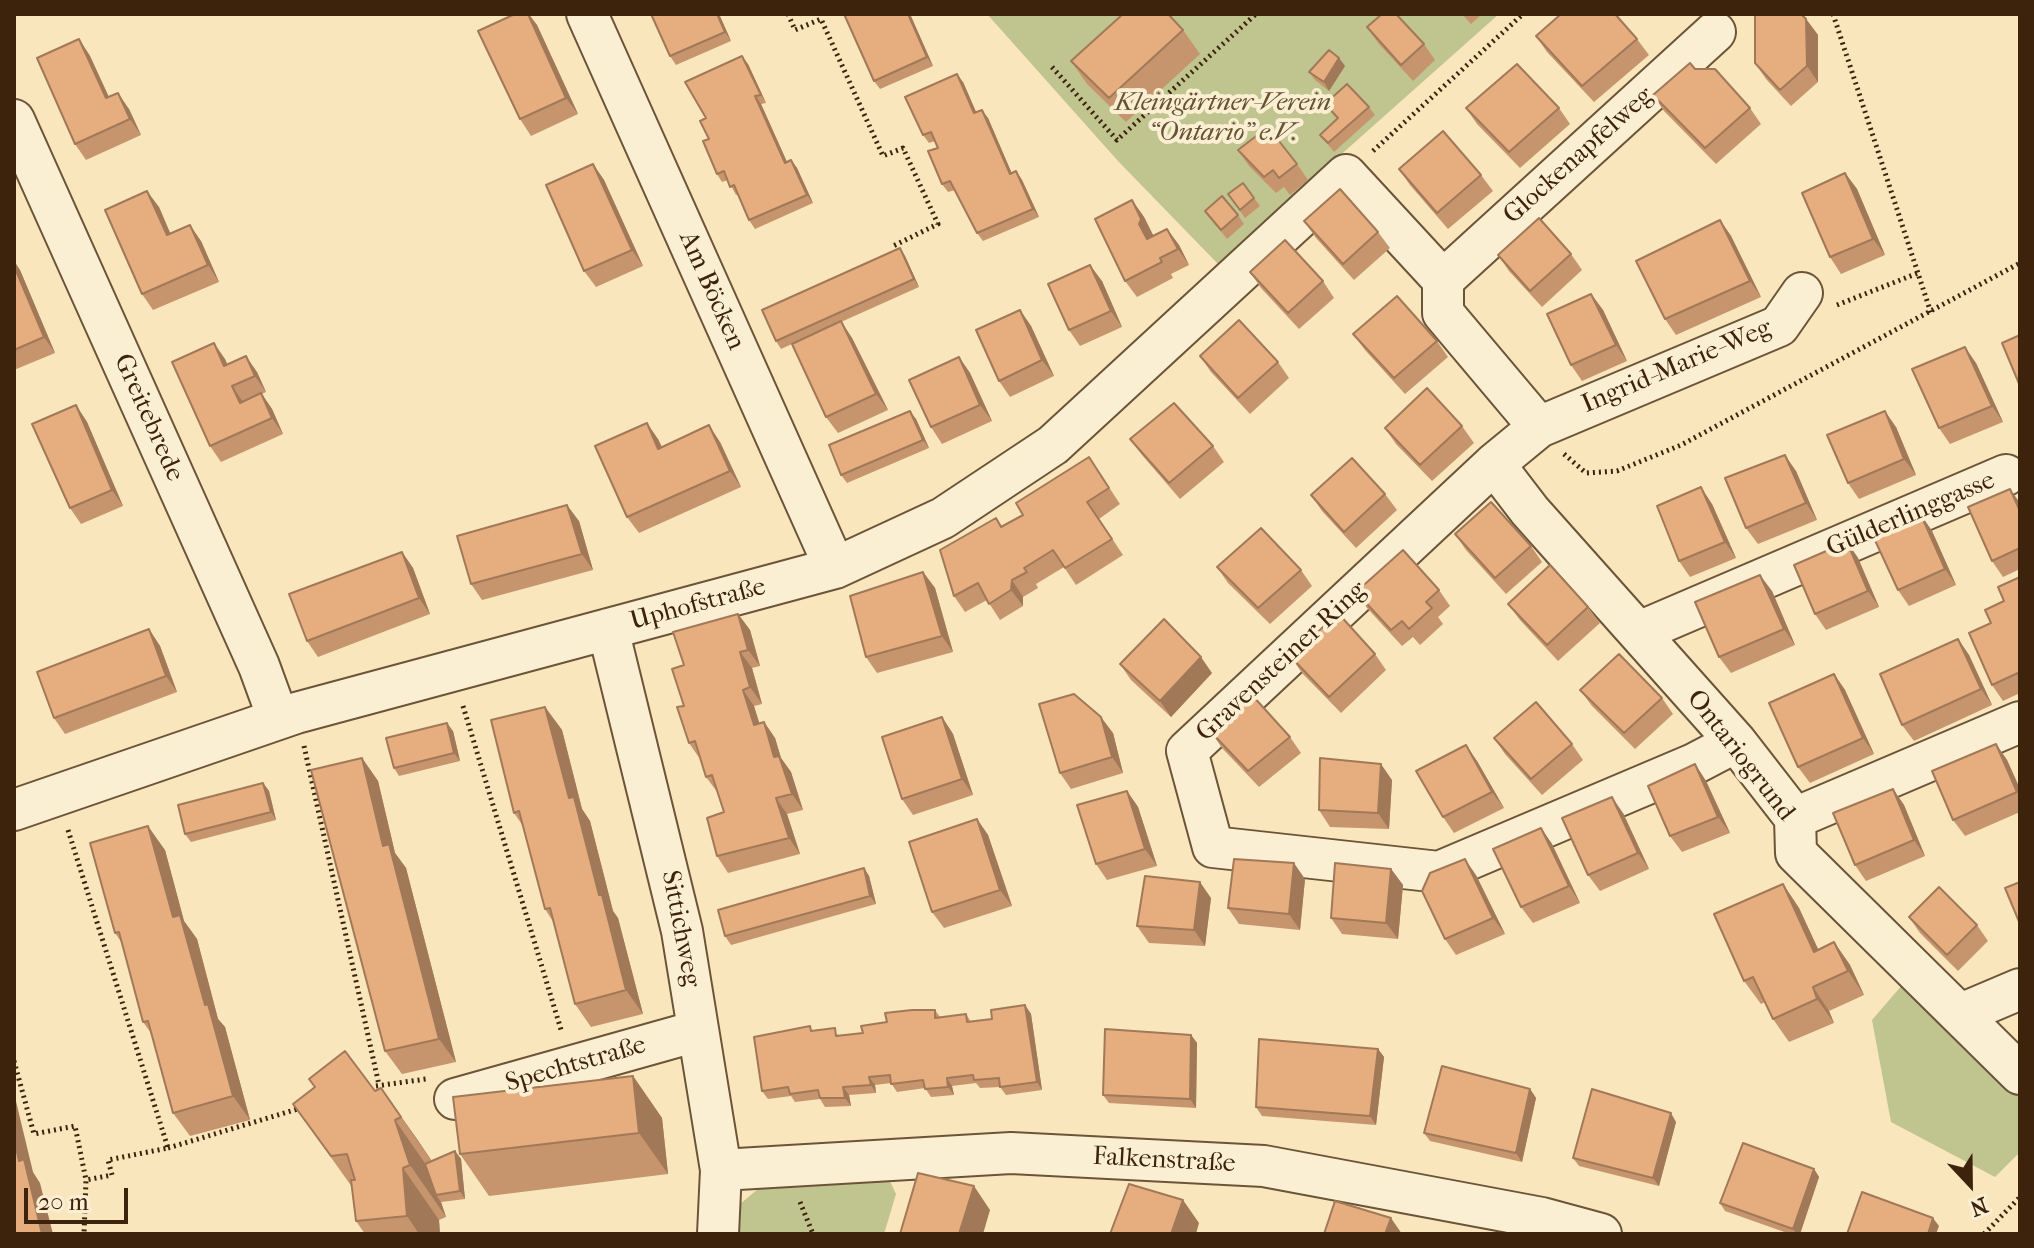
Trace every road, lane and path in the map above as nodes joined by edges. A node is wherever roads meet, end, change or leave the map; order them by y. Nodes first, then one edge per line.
1 (587, 14) edge
2 (788, 14) edge
3 (1256, 14) edge
4 (1523, 14) edge
5 (1833, 14) edge
6 (1715, 32) dead end
7 (1052, 67) dead end
8 (14, 120) edge
9 (1346, 175) junction
10 (891, 247) dead end
11 (2020, 263) edge
12 (1918, 273) junction
13 (1443, 280) junction
14 (1802, 293) joint
15 (1931, 313) junction
16 (1539, 427) junction
17 (1494, 464) junction
18 (2006, 475) dead end
19 (835, 568) junction
20 (608, 629) junction
21 (1639, 632) junction
22 (453, 672) junction
23 (287, 715) junction
24 (2020, 722) edge
25 (1736, 742) junction
26 (57, 795) junction
27 (14, 810) edge
28 (1795, 818) junction
29 (2020, 989) edge
30 (1961, 1014) junction
31 (697, 1031) junction
32 (14, 1061) edge
33 (572, 1065) junction
34 (2020, 1074) edge
35 (379, 1085) junction
36 (363, 1090) edge
37 (455, 1099) joint
38 (303, 1108) edge
39 (168, 1148) junction
40 (721, 1170) junction
41 (86, 1180) junction
42 (2020, 1197) edge
43 (84, 1234) edge
44 (718, 1234) edge
45 (1601, 1234) edge
46 (1984, 1234) edge

1 - 19 street, Am Böcken
2 - 10 path
3 - 7 path
4 - 9 path
5 - 12 path
6 - 13 street, Glockenapfelweg
8 - 23 street, Greitebrede
9 - 13 street
9 - 19 street, Uphofstraße
11 - 15 path
12 - 14 path
12 - 15 path
13 - 16 street
14 - 16 street, Ingrid-Marie-Weg
15 - 16 path
16 - 17 street, Gravensteiner Ring
17 - 21 street, Ontariogrund
17 - 25 street, Gravensteiner Ring
18 - 21 street, Gülderlinggasse
19 - 20 street, Uphofstraße
20 - 22 street, Uphofstraße
20 - 31 street, Sittichweg
21 - 25 street, Ontariogrund
22 - 23 street, Uphofstraße
22 - 33 path
23 - 26 street, Uphofstraße
23 - 35 path
24 - 28 street
25 - 28 street, Ontariogrund
26 - 27 street, Uphofstraße
26 - 39 path
28 - 30 street, Ontariogrund
29 - 30 street
30 - 34 street, Ontariogrund
31 - 33 street, Spechtstraße
31 - 40 street, Sittichweg
32 - 41 path
33 - 37 street, Spechtstraße
35 - 36 path
35 - 37 path
38 - 39 path
39 - 41 path
40 - 44 street, Sittichweg
40 - 45 street, Falkenstraße
41 - 43 path
42 - 46 path

